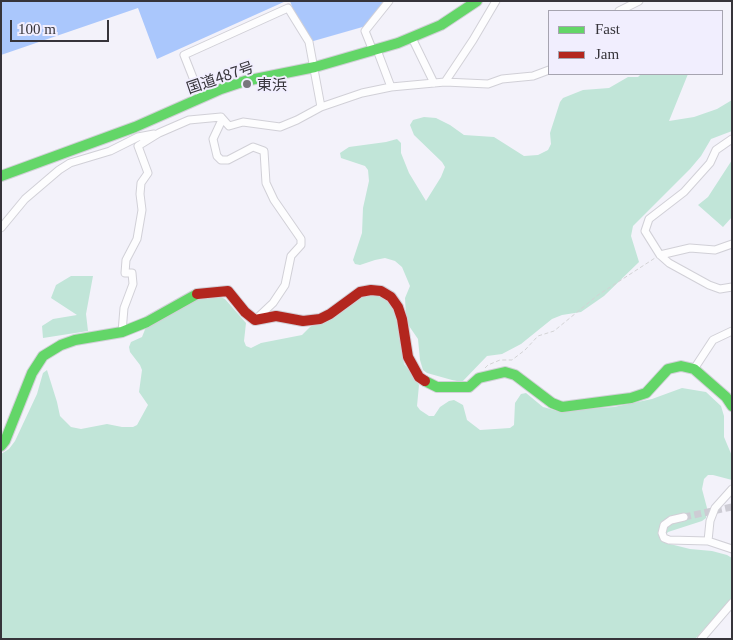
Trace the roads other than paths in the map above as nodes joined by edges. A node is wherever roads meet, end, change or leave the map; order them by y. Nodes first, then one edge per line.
1 (389, 1) edge
2 (477, 1) edge
3 (496, 1) edge
4 (639, 1) edge
5 (621, 10) edge
6 (412, 38) junction
7 (375, 51) junction
8 (315, 68) junction
9 (548, 70) edge
10 (446, 82) junction
11 (434, 83) junction
12 (391, 87) junction
13 (201, 98) junction
14 (321, 107) junction
15 (221, 117) junction
16 (159, 133) junction
17 (732, 139) edge
18 (1, 176) edge
19 (1, 228) edge
20 (732, 244) edge
21 (660, 255) junction
22 (732, 287) edge
23 (255, 320) junction
24 (732, 331) edge
25 (122, 332) junction
26 (694, 370) junction
27 (732, 406) edge
28 (1, 446) edge
29 (732, 489) edge
30 (684, 518) tunnel mouth
31 (708, 540) junction
32 (732, 549) edge
33 (732, 603) edge
34 (701, 639) edge

1 - 7 street
2 - 6 main road, 国道487号
3 - 10 street
4 - 5 street
6 - 7 main road, 国道487号
6 - 11 street
7 - 8 main road, 国道487号
7 - 12 street
8 - 13 main road, 国道487号
8 - 13 street
8 - 14 street
9 - 10 street
10 - 11 street
11 - 12 street
12 - 14 street
13 - 18 main road, 国道487号
14 - 15 street
15 - 16 street
15 - 23 street
16 - 19 street
16 - 25 street
17 - 21 street
20 - 21 street
21 - 22 street
23 - 25 main road
23 - 26 main road
24 - 26 street
25 - 28 main road
26 - 27 main road
29 - 31 street
30 - 31 street
31 - 32 street
33 - 34 street

